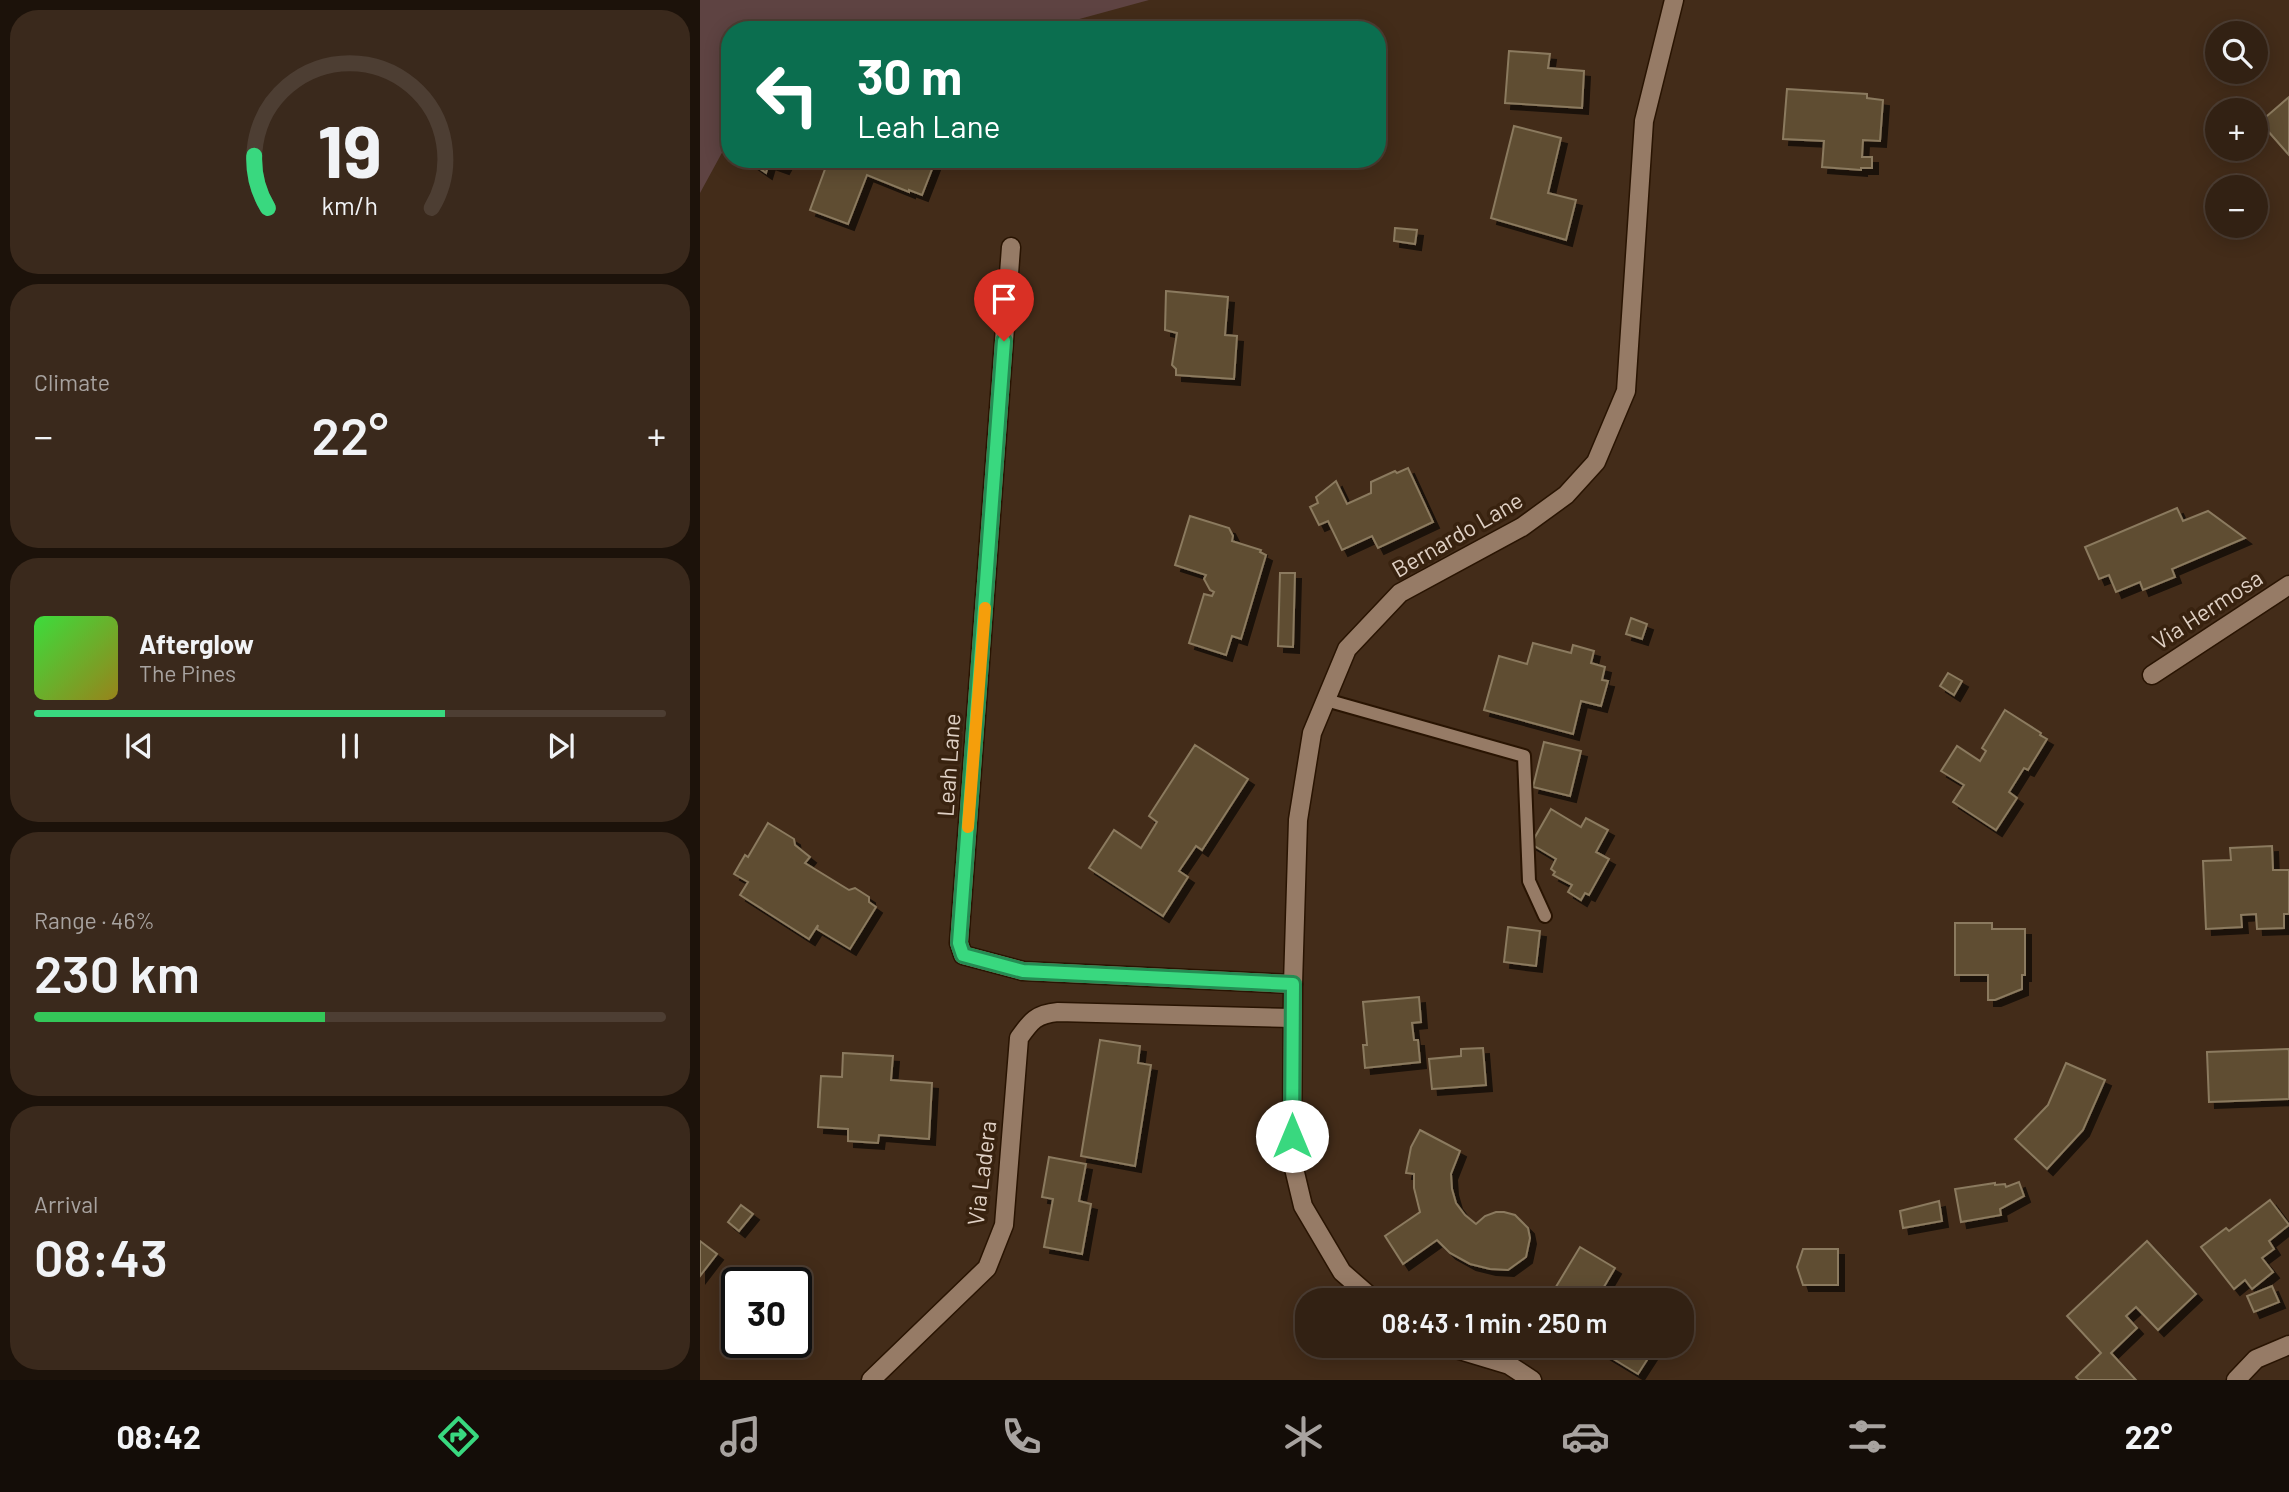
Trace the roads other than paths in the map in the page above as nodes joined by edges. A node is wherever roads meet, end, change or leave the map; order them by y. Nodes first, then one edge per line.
1 (1674, 0) edge
2 (1011, 247) dead end
3 (2289, 584) edge
4 (2152, 675) dead end
5 (1326, 700) junction
6 (1545, 916) dead end
7 (1293, 984) junction
8 (1292, 1018) junction
9 (1360, 1288) edge
10 (2289, 1345) edge
11 (1488, 1358) edge
12 (871, 1380) edge
13 (1532, 1380) edge
14 (2236, 1380) edge

1 - 5 street, Bernardo Lane
2 - 7 street, Leah Lane
3 - 4 street, Via Hermosa
5 - 6 lane
5 - 7 street, Bernardo Lane
7 - 8 street, Bernardo Lane
8 - 9 street, Bernardo Lane
8 - 12 street, Via Ladera
10 - 14 street
11 - 13 street

